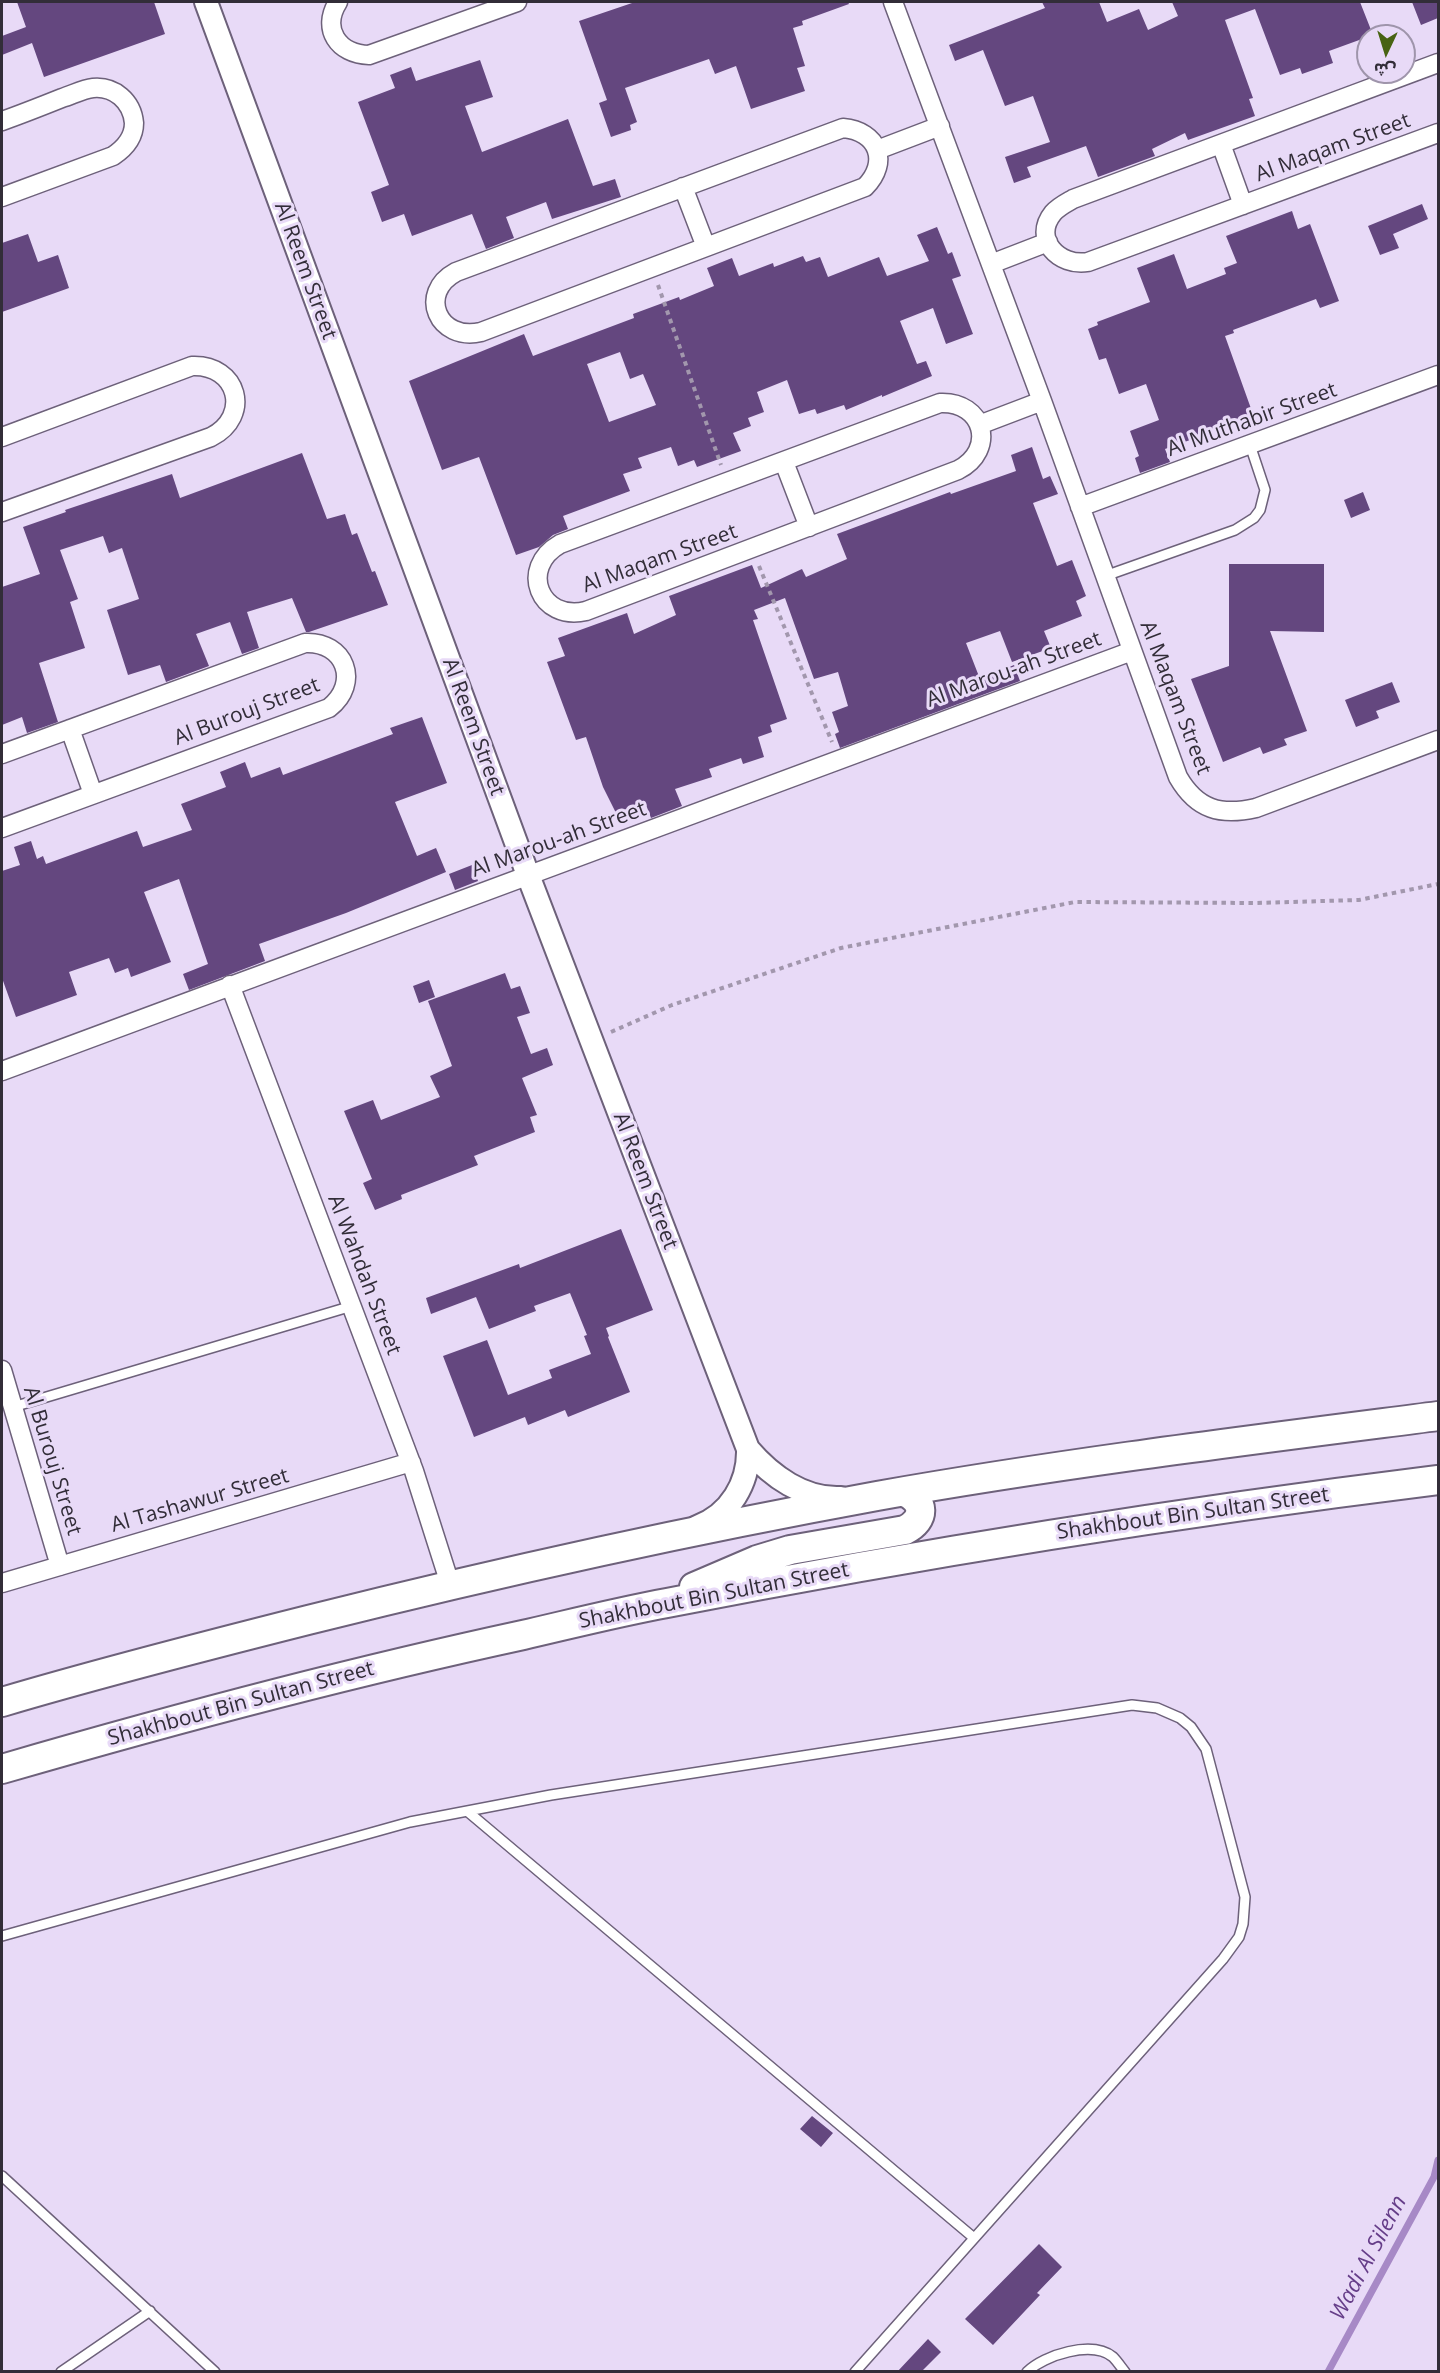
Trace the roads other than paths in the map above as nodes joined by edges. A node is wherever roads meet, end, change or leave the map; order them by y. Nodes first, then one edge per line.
1 (206, 2) edge
2 (338, 2) edge
3 (517, 2) edge
4 (893, 2) edge
5 (1438, 63) edge
6 (2, 121) edge
7 (940, 126) junction
8 (1438, 133) edge
9 (1221, 144) junction
10 (877, 150) junction
11 (683, 187) junction
12 (2, 197) edge
13 (1243, 205) junction
14 (1048, 242) junction
15 (706, 247) junction
16 (991, 264) junction
17 (1438, 375) edge
18 (1042, 401) junction
19 (979, 424) junction
20 (2, 437) edge
21 (1250, 445) junction
22 (784, 462) junction
23 (1080, 507) junction
24 (2, 512) edge
25 (809, 527) junction
26 (1105, 576) junction
27 (1132, 651) junction
28 (70, 729) junction
29 (1438, 740) edge
30 (2, 754) edge
31 (93, 794) junction
32 (2, 828) edge
33 (528, 875) junction
34 (230, 985) junction
35 (2, 1071) edge
36 (352, 1305) junction
37 (2, 1370) edge
38 (13, 1407) junction
39 (1438, 1416) edge
40 (748, 1449) junction
41 (411, 1462) junction
42 (1438, 1480) edge
43 (891, 1494) junction
44 (679, 1535) junction
45 (60, 1566) junction
46 (2, 1583) edge
47 (450, 1584) junction
48 (663, 1603) junction
49 (2, 1702) edge
50 (2, 1769) edge
51 (467, 1811) junction
52 (2, 1936) edge
53 (2, 2176) edge
54 (974, 2238) junction
55 (150, 2312) junction
56 (61, 2372) edge
57 (215, 2372) edge
58 (855, 2372) edge
59 (1027, 2372) edge
60 (1125, 2372) edge

1 - 33 street, Al Reem Street
2 - 3 street
4 - 7 street, Al Maqam Street
5 - 9 street, Al Maqam Street
6 - 12 street
7 - 10 street
7 - 16 street, Al Maqam Street
8 - 13 street, Al Maqam Street
9 - 13 street, Al Maqam Street
9 - 14 street, Al Maqam Street
10 - 11 street
10 - 15 street
11 - 15 street
11 - 15 street
13 - 14 street, Al Maqam Street
14 - 16 street
16 - 18 street, Al Maqam Street
17 - 21 street, Al Muthabir Street
18 - 19 street
18 - 23 street, Al Maqam Street
19 - 22 street, Al Maqam Street
19 - 25 street, Al Maqam Street
20 - 24 street
21 - 23 street, Al Muthabir Street
21 - 26 lane
22 - 25 street
22 - 25 street, Al Maqam Street
23 - 26 street, Al Maqam Street
26 - 27 street, Al Maqam Street
27 - 29 street, Al Maqam Street
27 - 33 street, Al Marou-ah Street
28 - 30 street, Al Burouj Street
28 - 31 street
28 - 31 street, Al Burouj Street
31 - 32 street, Al Burouj Street
33 - 34 street, Al Marou-ah Street
33 - 40 street, Al Reem Street
34 - 35 street, Al Marou-ah Street
34 - 36 street, Al Wahdah Street
36 - 38 lane
36 - 41 street, Al Wahdah Street
37 - 38 street, Al Burouj Street
38 - 45 street, Al Burouj Street
39 - 43 main road
40 - 43 street, Al Reem Street
40 - 44 street, Al Reem Street
41 - 45 street, Al Tashawur Street
41 - 47 street, Al Wahdah Street
42 - 48 main road, Shakhbout Bin Sultan Street
43 - 44 main road
43 - 48 main road
44 - 47 main road
45 - 46 street, Al Tashawur Street
47 - 49 main road
48 - 50 main road, Shakhbout Bin Sultan Street
51 - 52 lane
51 - 54 lane
51 - 54 lane
53 - 55 lane
54 - 58 lane
55 - 56 lane
55 - 57 lane
59 - 60 lane

